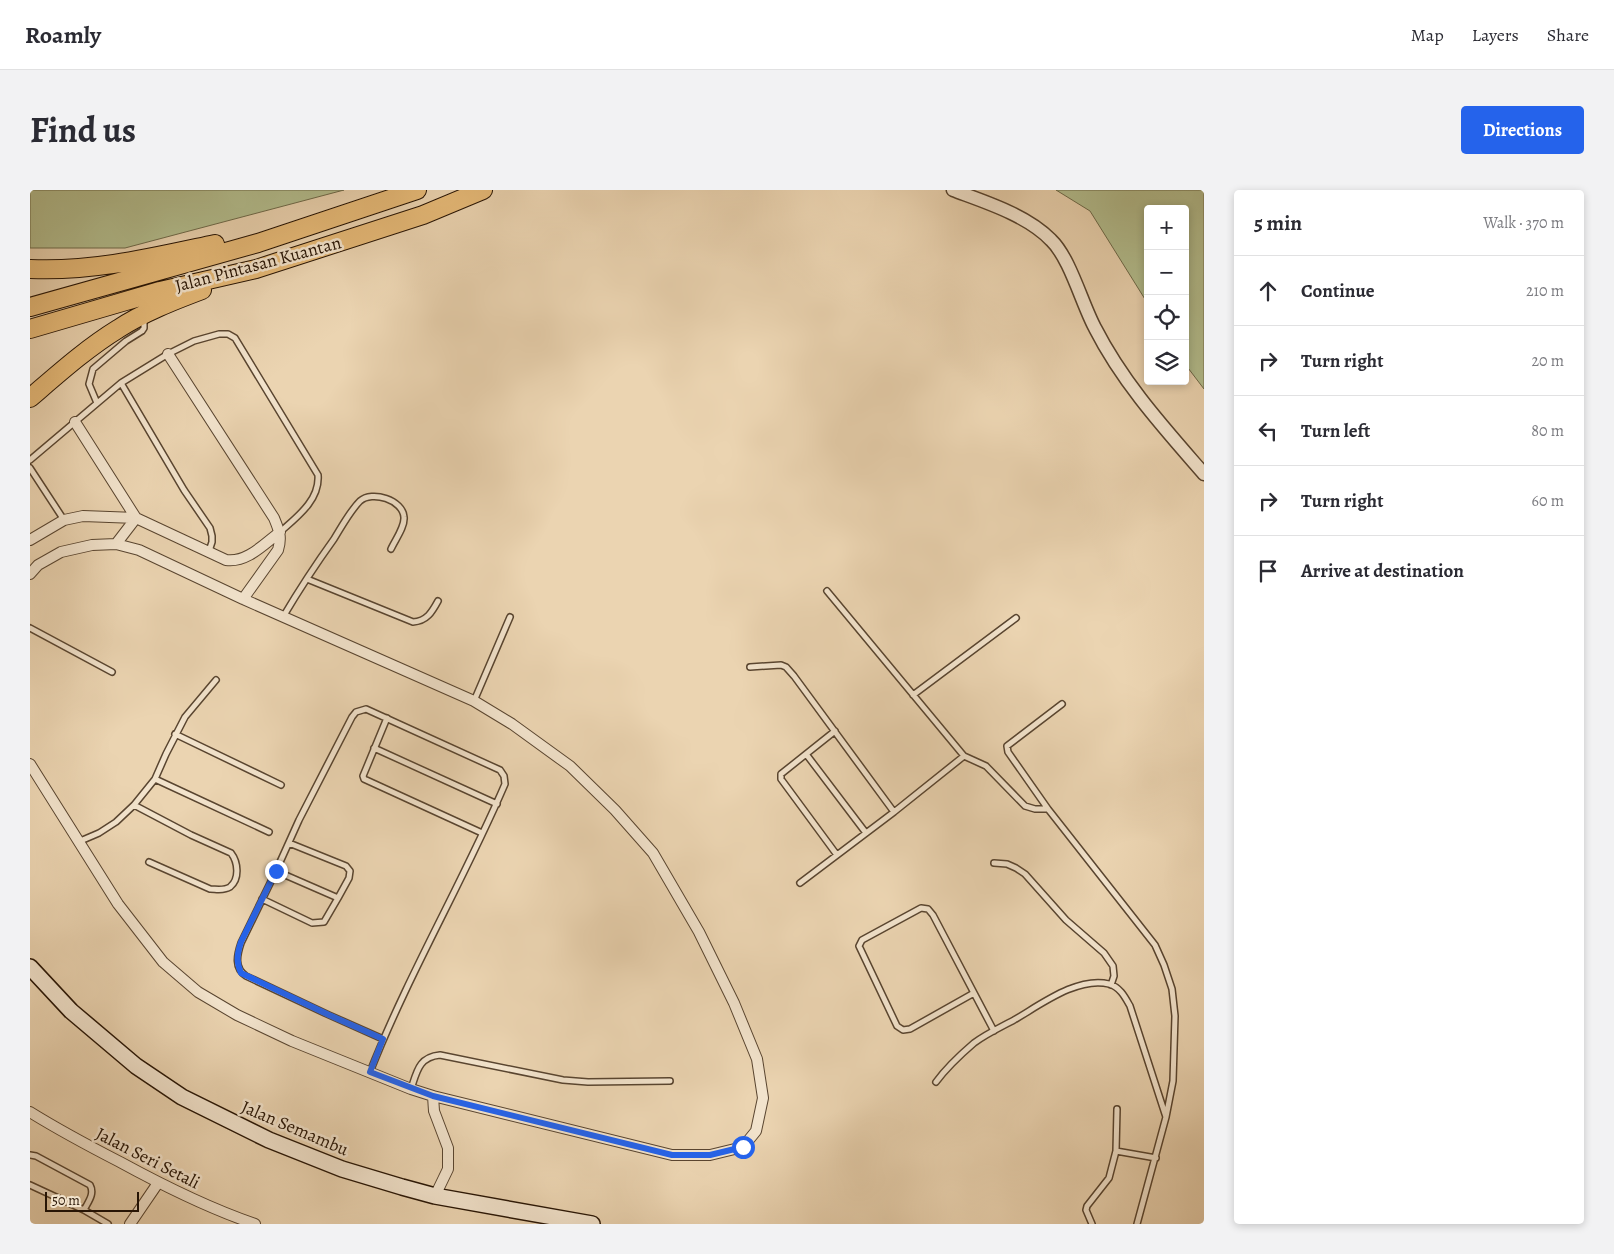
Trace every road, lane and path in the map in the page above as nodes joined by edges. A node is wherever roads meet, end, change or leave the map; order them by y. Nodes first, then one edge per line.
1 (417, 190) edge
2 (484, 190) edge
3 (953, 190) edge
4 (335, 218) junction
5 (30, 269) edge
6 (256, 269) junction
7 (30, 307) edge
8 (144, 314) junction
9 (30, 329) edge
10 (168, 354) junction
11 (120, 383) junction
12 (30, 398) edge
13 (97, 403) junction
14 (76, 422) junction
15 (30, 460) edge
16 (30, 468) edge
17 (1204, 474) edge
18 (136, 518) junction
19 (64, 520) junction
20 (280, 532) junction
21 (30, 540) edge
22 (116, 544) junction
23 (391, 549) dead end
24 (208, 552) junction
25 (30, 574) edge
26 (307, 579) junction
27 (827, 591) dead end
28 (243, 599) junction
29 (438, 601) dead end
30 (510, 616) dead end
31 (283, 617) junction
32 (1016, 618) dead end
33 (30, 628) edge
34 (750, 667) dead end
35 (112, 672) dead end
36 (216, 680) dead end
37 (913, 695) junction
38 (474, 702) junction
39 (1062, 704) dead end
40 (387, 718) junction
41 (835, 731) junction
42 (175, 734) junction
43 (374, 748) junction
44 (806, 754) junction
45 (964, 756) junction
46 (30, 764) edge
47 (155, 779) junction
48 (281, 785) dead end
49 (496, 804) junction
50 (134, 806) junction
51 (1048, 809) junction
52 (894, 812) junction
53 (269, 832) dead end
54 (482, 833) junction
55 (866, 833) junction
56 (78, 842) junction
57 (289, 844) junction
58 (837, 855) junction
59 (149, 862) dead end
60 (994, 863) dead end
61 (276, 871) junction
62 (800, 882) dead end
63 (338, 898) junction
64 (262, 899) junction
65 (30, 968) edge
66 (1111, 985) junction
67 (974, 993) junction
68 (994, 1031) junction
69 (383, 1039) junction
70 (370, 1072) junction
71 (670, 1081) dead end
72 (936, 1082) dead end
73 (411, 1089) junction
74 (433, 1096) junction
75 (1117, 1109) dead end
76 (30, 1112) edge
77 (1166, 1117) junction
78 (1116, 1151) junction
79 (30, 1155) edge
80 (1156, 1158) junction
81 (158, 1182) junction
82 (30, 1185) edge
83 (435, 1196) junction
84 (84, 1210) junction
85 (98, 1218) junction
86 (94, 1224) edge
87 (108, 1224) edge
88 (130, 1224) edge
89 (255, 1224) edge
90 (592, 1224) edge
91 (1092, 1224) edge
92 (1137, 1224) edge

1 - 4 highway, Jalan Pintasan Kuantan
2 - 6 highway, Jalan Pintasan Kuantan
3 - 17 street
4 - 5 highway
4 - 7 highway, Jalan Pintasan Kuantan
6 - 8 highway
6 - 9 highway, Jalan Pintasan Kuantan
8 - 12 highway
8 - 13 lane
10 - 11 lane
10 - 20 street
10 - 20 lane
11 - 13 lane
11 - 24 lane
13 - 14 lane
14 - 15 lane
14 - 18 street
16 - 19 lane
18 - 19 street
18 - 22 street
18 - 24 street
19 - 21 street
20 - 24 street
20 - 28 street
22 - 25 street
22 - 28 street
23 - 26 lane
26 - 29 lane
26 - 31 lane
27 - 37 lane
28 - 31 street
30 - 38 lane
31 - 38 street
32 - 37 lane
33 - 35 lane
34 - 41 lane
36 - 42 lane
37 - 45 lane
38 - 74 street
39 - 51 lane
40 - 43 lane
40 - 49 lane
40 - 57 lane
41 - 44 lane
41 - 52 lane
42 - 47 lane
42 - 48 lane
43 - 49 lane
43 - 54 lane
44 - 55 lane
44 - 58 lane
45 - 51 lane
45 - 52 lane
46 - 56 street
47 - 50 lane
47 - 53 lane
49 - 54 lane
50 - 56 lane
50 - 59 lane
51 - 77 lane
52 - 55 lane
54 - 69 lane
55 - 58 lane
56 - 70 street
57 - 61 lane
57 - 63 lane
58 - 62 lane
60 - 66 lane
61 - 63 lane
61 - 64 lane
63 - 64 lane
64 - 69 lane
65 - 83 main road, Jalan Semambu
66 - 68 lane
66 - 77 lane
67 - 67 lane
67 - 68 lane
68 - 72 lane
69 - 70 lane
70 - 73 street
71 - 73 lane
73 - 74 street
74 - 83 street
75 - 78 lane
76 - 81 street, Jalan Seri Setali
77 - 80 lane
78 - 80 lane
78 - 91 lane
79 - 84 lane
80 - 92 lane
81 - 88 street
81 - 89 street, Jalan Seri Setali
82 - 84 lane
83 - 90 main road, Jalan Semambu
84 - 85 lane
85 - 86 lane
85 - 87 lane

